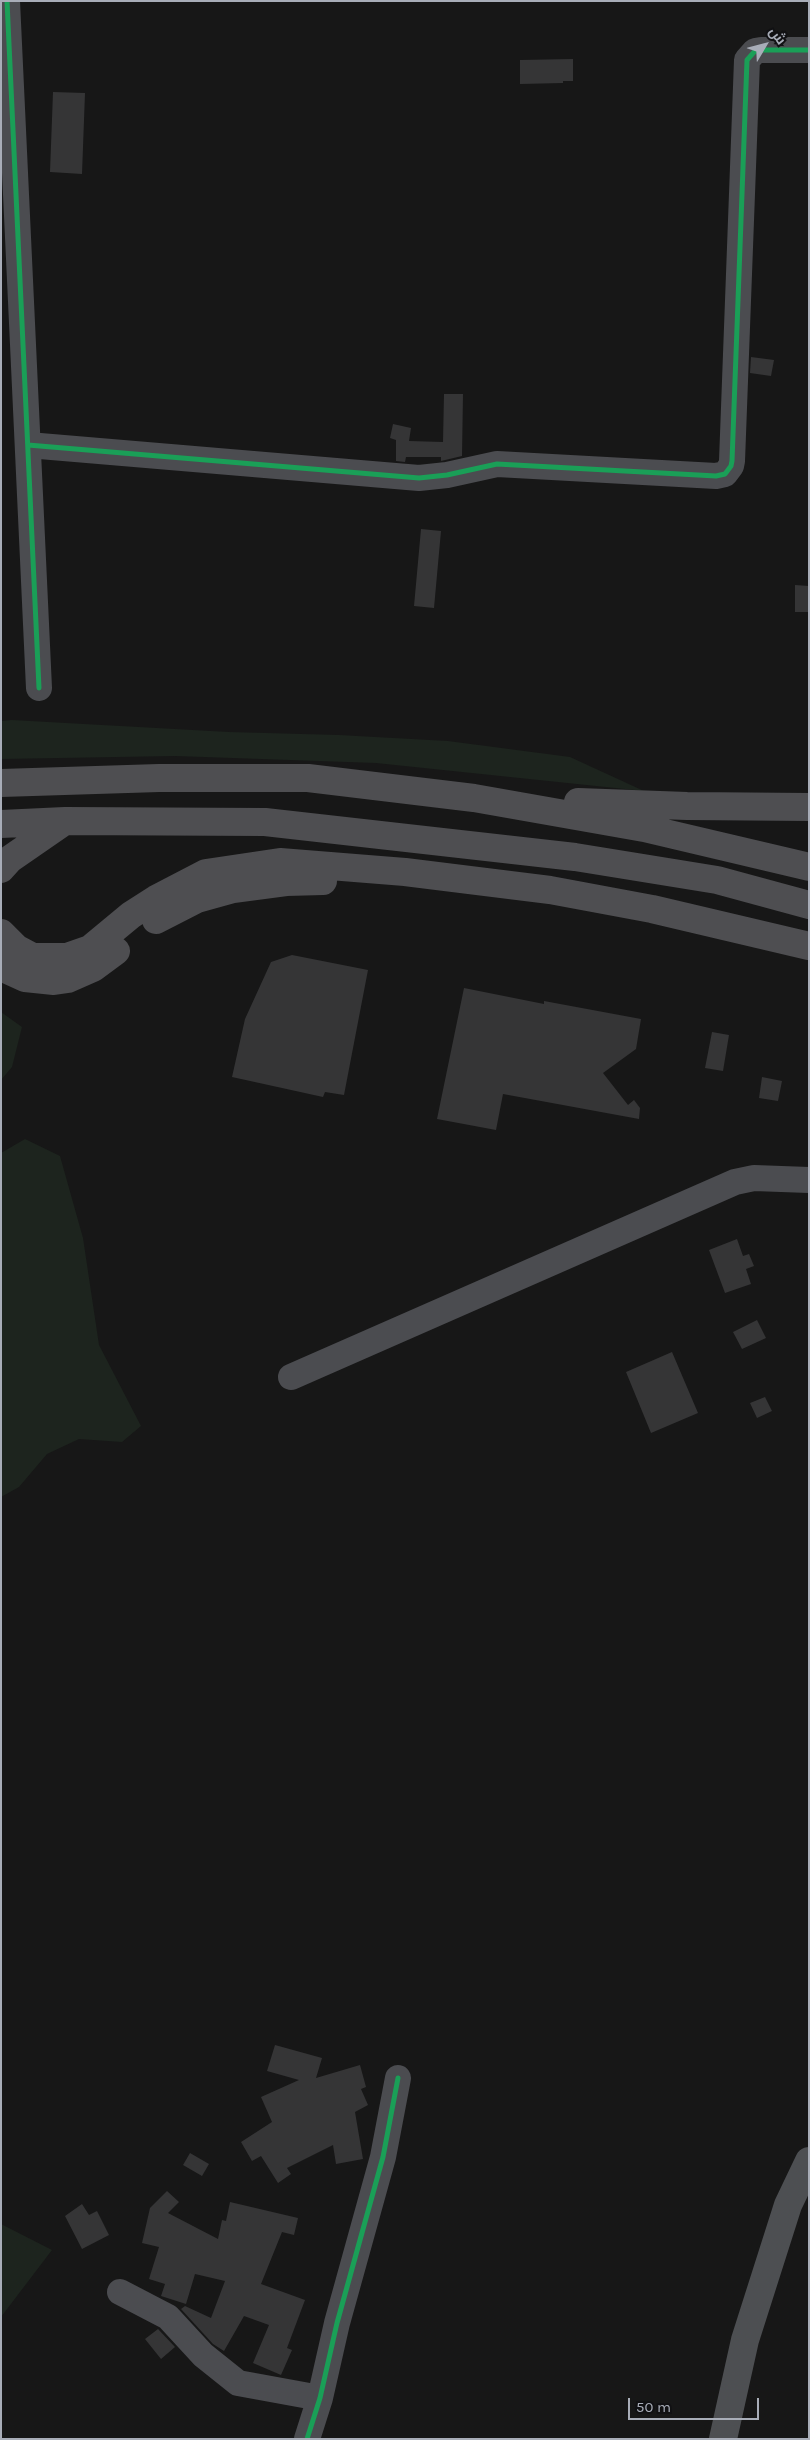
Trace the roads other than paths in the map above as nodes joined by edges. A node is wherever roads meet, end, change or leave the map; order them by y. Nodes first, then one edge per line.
1 (8, 1) edge
2 (5, 33) edge
3 (809, 50) edge
4 (28, 446) junction
5 (39, 688) dead end
6 (1, 783) edge
7 (474, 798) junction
8 (809, 807) edge
9 (65, 820) junction
10 (1, 824) edge
11 (809, 867) edge
12 (1, 869) edge
13 (809, 905) edge
14 (1, 932) edge
15 (809, 946) edge
16 (809, 960) edge
17 (1, 967) edge
18 (809, 1180) edge
19 (291, 1377) dead end
20 (398, 2078) dead end
21 (809, 2162) edge
22 (120, 2292) dead end
23 (320, 2398) junction
24 (306, 2439) edge
25 (723, 2439) edge

1 - 2 street
2 - 4 street
3 - 4 street
4 - 5 street
6 - 7 highway
7 - 8 highway
7 - 11 highway
9 - 10 highway
9 - 12 highway
9 - 13 highway
14 - 15 highway
16 - 17 highway
18 - 19 street
20 - 23 street
21 - 25 main road
22 - 23 street
23 - 24 street

